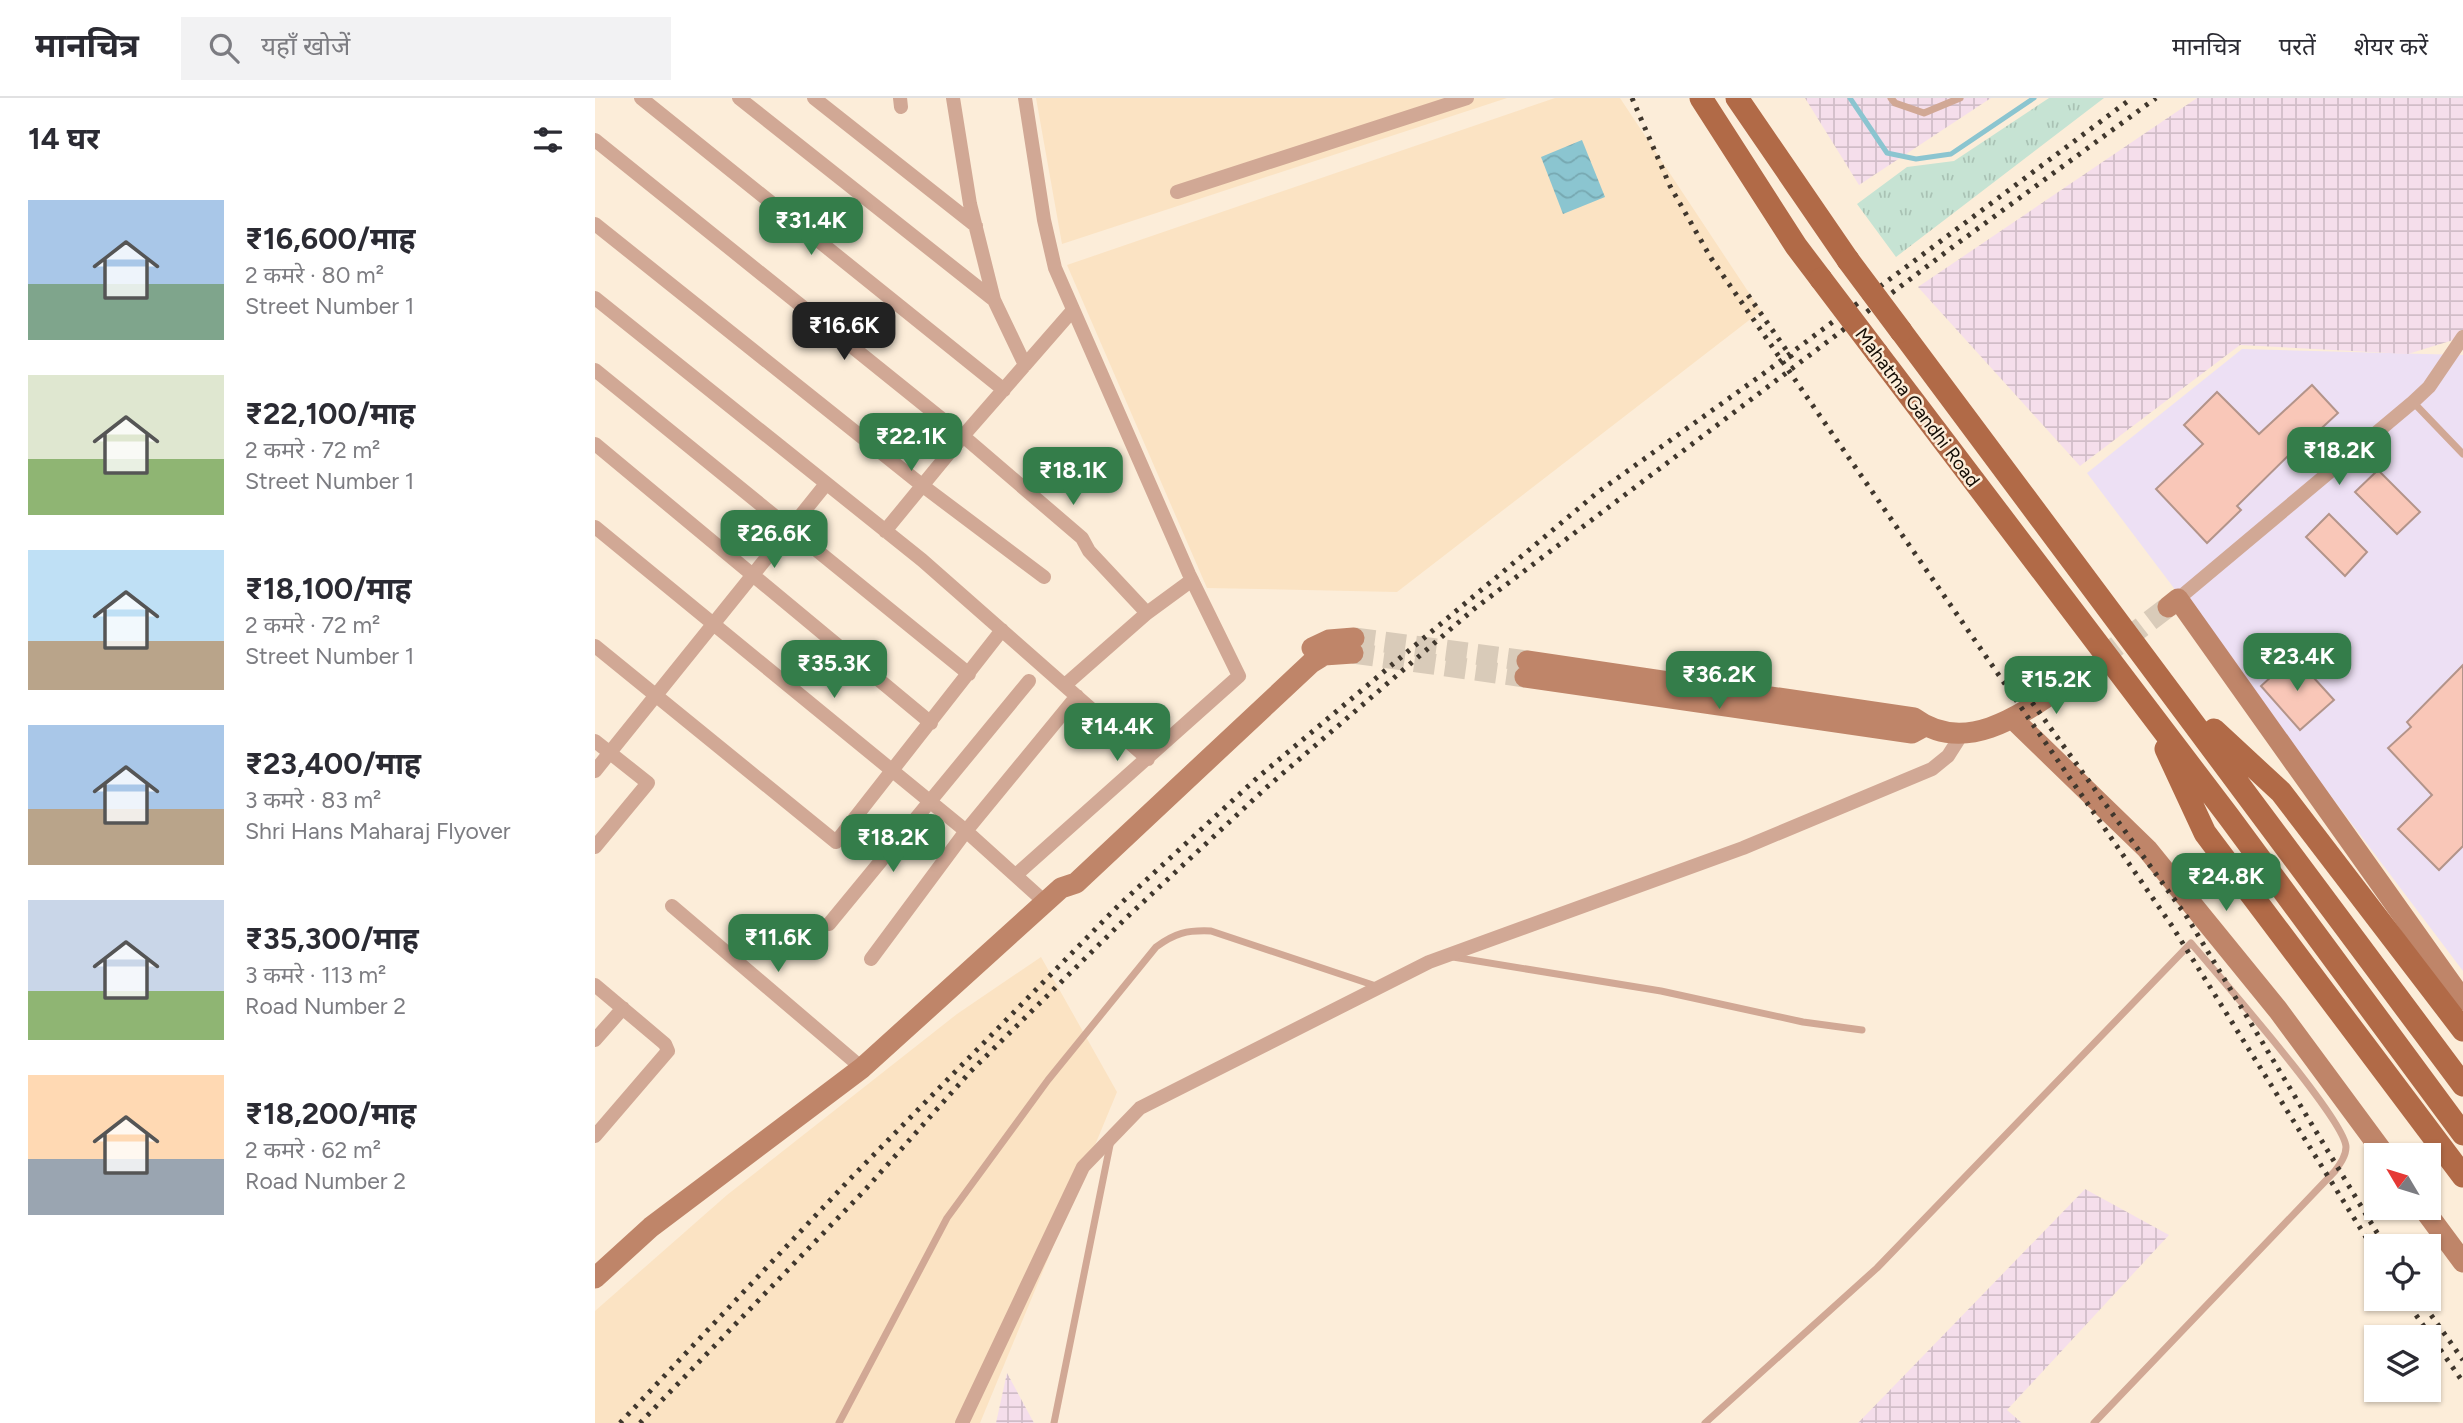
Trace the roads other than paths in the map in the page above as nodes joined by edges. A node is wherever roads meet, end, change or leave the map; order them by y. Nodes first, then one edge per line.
1 (641, 98) edge
2 (739, 98) edge
3 (814, 98) edge
4 (953, 98) edge
5 (1025, 98) edge
6 (1467, 98) edge
7 (1701, 98) edge
8 (1737, 98) edge
9 (1891, 98) edge
10 (1960, 98) edge
11 (595, 140) edge
12 (1177, 192) dead end
13 (595, 224) edge
14 (976, 226) junction
15 (595, 298) edge
16 (994, 300) junction
17 (1073, 310) junction
18 (2463, 337) edge
19 (1025, 365) junction
20 (595, 370) edge
21 (1004, 390) junction
22 (2413, 402) junction
23 (963, 436) junction
24 (595, 444) edge
25 (2463, 454) edge
26 (827, 484) junction
27 (923, 486) junction
28 (595, 527) edge
29 (790, 529) junction
30 (885, 531) junction
31 (753, 575) junction
32 (1044, 577) dead end
33 (1192, 580) junction
34 (2173, 603) joint
35 (1147, 613) junction
36 (713, 624) junction
37 (1002, 630) junction
38 (595, 646) edge
39 (1353, 646) tunnel mouth
40 (1526, 669) tunnel mouth
41 (969, 674) junction
42 (2076, 677) tunnel mouth
43 (1029, 681) dead end
44 (1065, 685) junction
45 (2168, 688) junction
46 (656, 696) junction
47 (1077, 696) junction
48 (2146, 708) junction
49 (2013, 719) junction
50 (932, 723) junction
51 (1962, 734) junction
52 (595, 741) edge
53 (610, 753) junction
54 (1148, 759) junction
55 (595, 771) edge
56 (894, 772) junction
57 (929, 801) junction
58 (966, 831) junction
59 (595, 847) edge
60 (1017, 874) junction
61 (1046, 903) junction
62 (672, 906) dead end
63 (829, 924) dead end
64 (1446, 956) junction
65 (871, 959) dead end
66 (595, 985) edge
67 (1380, 987) junction
68 (2463, 1000) edge
69 (623, 1008) junction
70 (1862, 1030) dead end
71 (2463, 1030) edge
72 (595, 1040) edge
73 (862, 1068) junction
74 (2463, 1085) edge
75 (2463, 1133) edge
76 (595, 1136) edge
77 (1112, 1136) junction
78 (2376, 1143) edge
79 (2463, 1177) edge
80 (2432, 1220) edge
81 (2463, 1262) edge
82 (595, 1278) edge
83 (838, 1423) edge
84 (962, 1423) edge
85 (1054, 1423) edge
86 (1705, 1423) edge
87 (2094, 1423) edge

1 - 21 street
2 - 16 street
3 - 14 street
4 - 14 street
5 - 17 street
6 - 12 street
7 - 48 main road, Mahatma Gandhi Road, bridge
8 - 45 main road, Mahatma Gandhi Road, bridge
9 - 10 lane
11 - 23 street
13 - 27 street
14 - 16 street
15 - 26 street
16 - 19 street
17 - 19 street
17 - 33 street
18 - 22 street
19 - 21 street
20 - 29 street
21 - 23 street
22 - 25 lane
22 - 34 street
23 - 27 street
23 - 35 street
24 - 31 street
26 - 29 street
26 - 30 street
27 - 30 street
27 - 32 street
28 - 36 street
29 - 31 street
29 - 41 street
30 - 37 street
31 - 36 street
31 - 50 street
33 - 35 street
33 - 54 street
34 - 68 street
35 - 44 street
36 - 46 street
36 - 56 street
37 - 41 street
37 - 44 street
38 - 46 street
39 - 61 street
40 - 51 street
41 - 50 street
42 - 49 street
43 - 57 street
44 - 47 street
45 - 71 main road
45 - 74 main road
46 - 53 street
46 - 56 street
47 - 54 street
47 - 58 street
48 - 75 main road
48 - 79 main road
49 - 51 street
49 - 78 street
50 - 56 street
51 - 64 street
52 - 53 street
53 - 55 street
53 - 59 street
54 - 60 street
56 - 57 street
57 - 58 street
57 - 63 street
58 - 60 street
58 - 65 street
60 - 61 street
61 - 73 street
62 - 73 street
64 - 67 street
64 - 70 lane
66 - 69 street
67 - 77 street
67 - 83 lane
69 - 72 street
69 - 76 street
73 - 82 street
77 - 84 street
77 - 85 lane
80 - 81 street
86 - 87 lane

